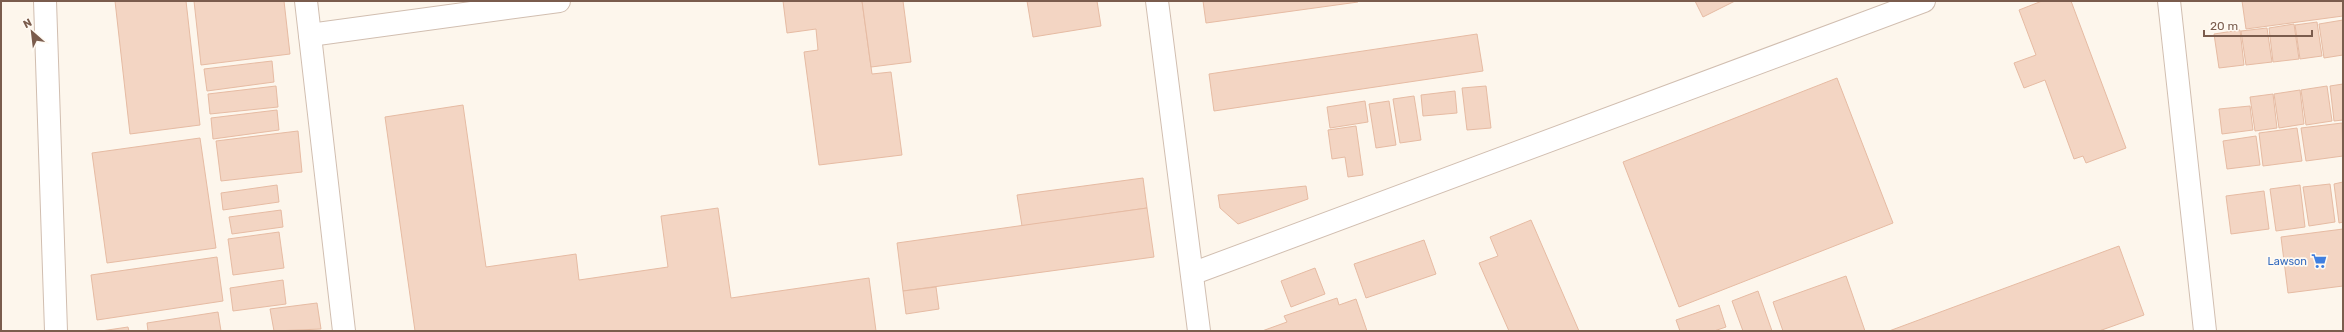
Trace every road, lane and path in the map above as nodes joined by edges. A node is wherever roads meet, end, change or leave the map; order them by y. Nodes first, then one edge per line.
1 (45, 1) edge
2 (306, 1) edge
3 (559, 1) edge
4 (1157, 1) edge
5 (1924, 1) edge
6 (2169, 1) edge
7 (310, 35) junction
8 (1194, 273) junction
9 (56, 331) edge
10 (344, 331) edge
11 (1199, 331) edge
12 (2205, 331) edge

1 - 9 street
2 - 7 street
3 - 7 street
4 - 8 street
5 - 8 street
6 - 12 street
7 - 10 street
8 - 11 street

